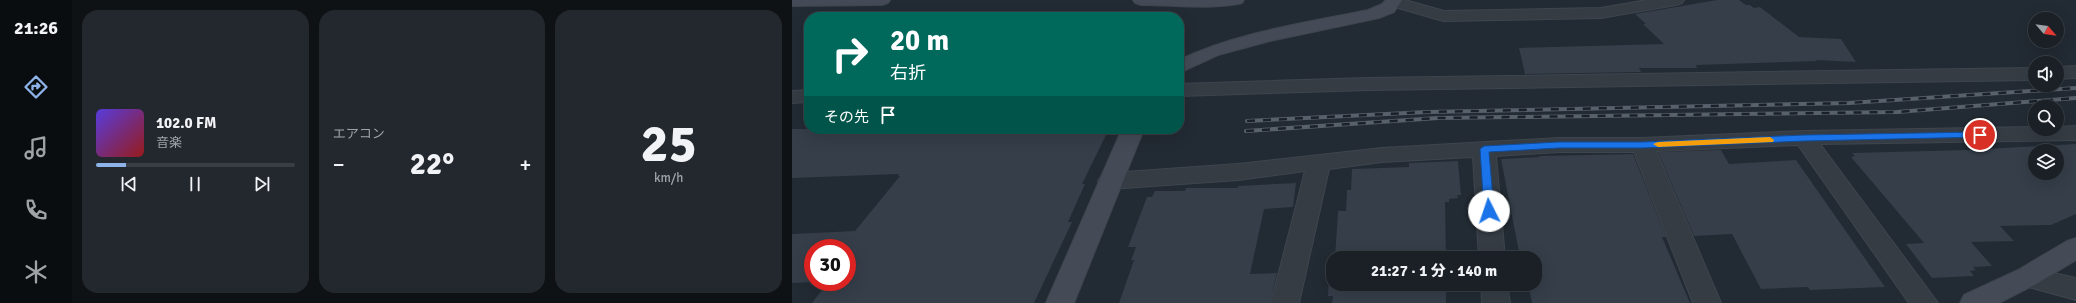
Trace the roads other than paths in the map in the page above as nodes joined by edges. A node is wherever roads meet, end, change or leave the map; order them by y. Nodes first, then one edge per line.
1 (882, 0) edge
2 (1141, 0) edge
3 (1236, 0) edge
4 (1676, 0) edge
5 (792, 1) edge
6 (1394, 1) edge
7 (1184, 64) edge
8 (2076, 72) edge
9 (2064, 73) edge
10 (2028, 74) edge
11 (1184, 90) edge
12 (804, 96) edge
13 (792, 97) edge
14 (2076, 133) edge
15 (1131, 134) edge
16 (1804, 138) junction
17 (1642, 145) junction
18 (1484, 149) junction
19 (1319, 162) junction
20 (1110, 181) junction
21 (2076, 248) edge
22 (1491, 251) edge
23 (2027, 277) junction
24 (2076, 288) edge
25 (1495, 291) edge
26 (1060, 303) edge
27 (1285, 303) edge
28 (1496, 303) edge
29 (1708, 303) edge
30 (1924, 303) edge
31 (1974, 303) edge

1 - 5 street
2 - 3 street
4 - 6 street
6 - 7 street
8 - 9 street
10 - 11 street
12 - 13 street
14 - 16 street
15 - 20 street
16 - 17 street
16 - 30 street
17 - 18 street
17 - 29 street
18 - 19 street
18 - 22 street
19 - 20 street
19 - 27 street
20 - 26 street
21 - 23 street
23 - 24 street
23 - 31 street
25 - 28 street

